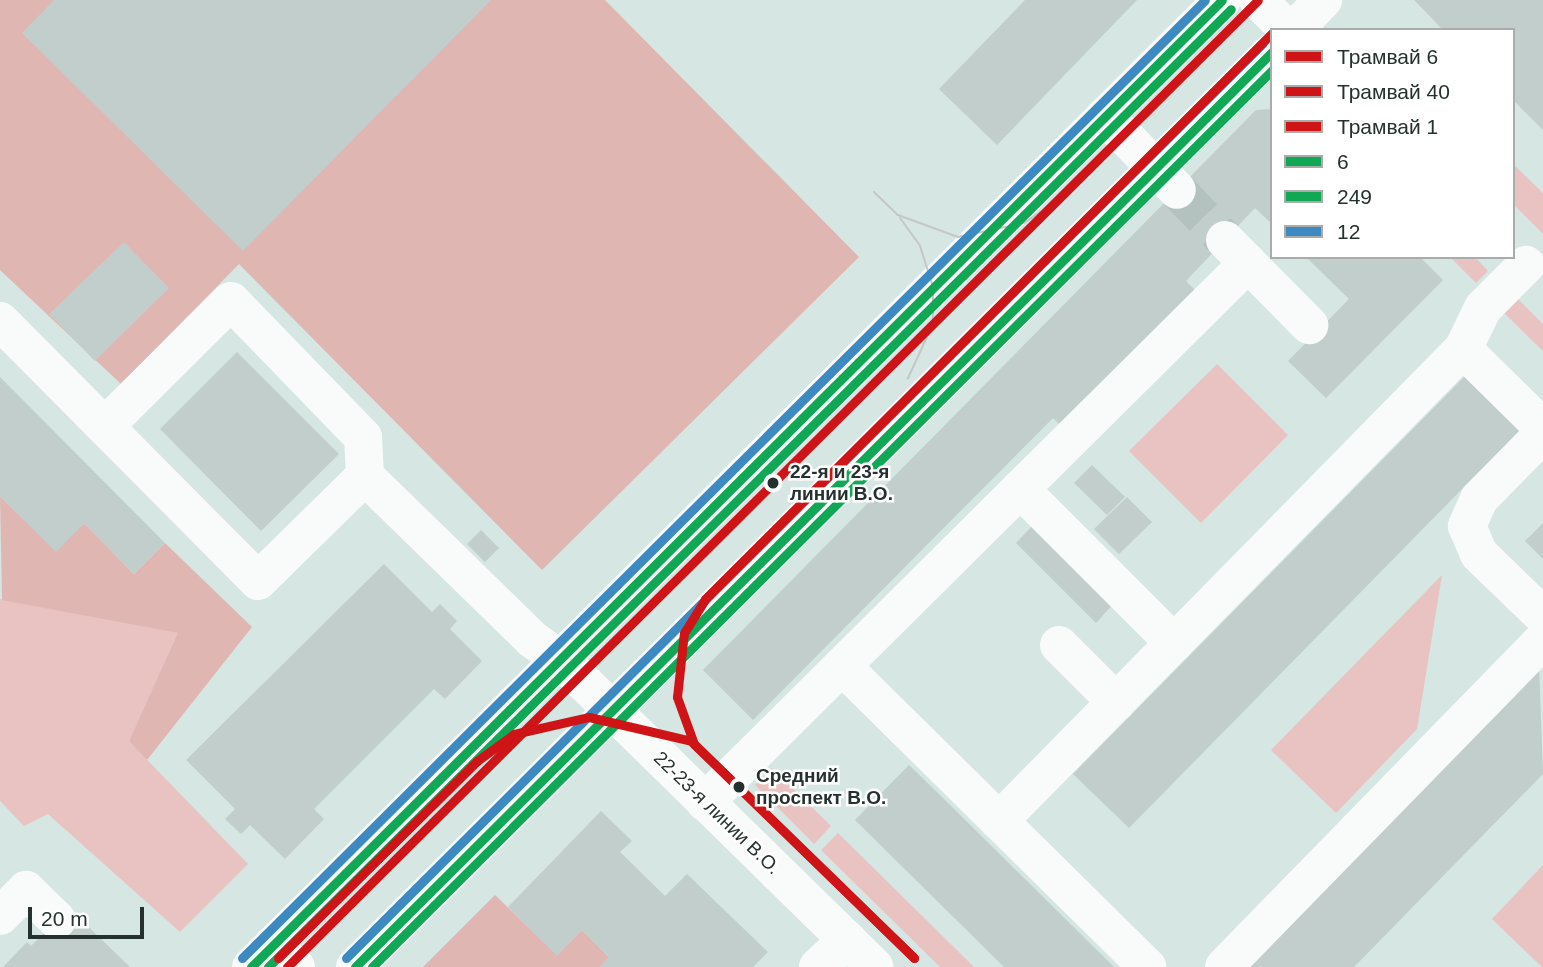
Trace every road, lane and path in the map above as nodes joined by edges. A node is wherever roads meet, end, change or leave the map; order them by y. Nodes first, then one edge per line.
1 (1222, 0) edge
2 (1258, 0) edge
3 (1324, 0) edge
4 (1286, 28) edge
5 (1296, 28) edge
6 (1270, 54) edge
7 (1105, 116) junction
8 (1166, 179) junction
9 (1527, 266) edge
10 (0, 321) edge
11 (1309, 325) dead end
12 (1463, 349) junction
13 (105, 426) junction
14 (1543, 428) edge
15 (1543, 434) edge
16 (365, 476) junction
17 (1020, 489) junction
18 (1543, 616) edge
19 (1543, 640) edge
20 (1174, 643) junction
21 (1059, 645) dead end
22 (560, 659) junction
23 (842, 666) junction
24 (1116, 702) junction
25 (612, 710) junction
26 (705, 802) junction
27 (999, 821) junction
28 (0, 916) edge
29 (57, 920) dead end
30 (847, 940) junction
31 (273, 960) edge
32 (355, 967) edge
33 (818, 967) edge
34 (874, 967) edge
35 (1147, 967) edge
36 (1224, 967) edge

1 - 7 main road
2 - 4 main road
3 - 5 main road
6 - 8 main road
7 - 8 main road
7 - 22 main road
8 - 25 main road
9 - 12 main road
10 - 13 main road
11 - 17 main road
12 - 14 main road
12 - 20 main road
13 - 16 main road
13 - 16 main road
15 - 18 main road
16 - 22 main road, 22-23-я линии В.О.
17 - 20 main road
17 - 23 main road
19 - 36 main road
20 - 24 main road
21 - 24 main road
22 - 25 main road, 22-23-я линии В.О.
22 - 31 main road
23 - 26 main road
23 - 27 main road
24 - 27 main road
25 - 26 main road, 22-23-я линии В.О.
25 - 32 main road
26 - 30 main road, 22-23-я линии В.О.
27 - 35 main road
28 - 29 main road
30 - 33 main road
30 - 34 main road, 22-23-я линии В.О.

